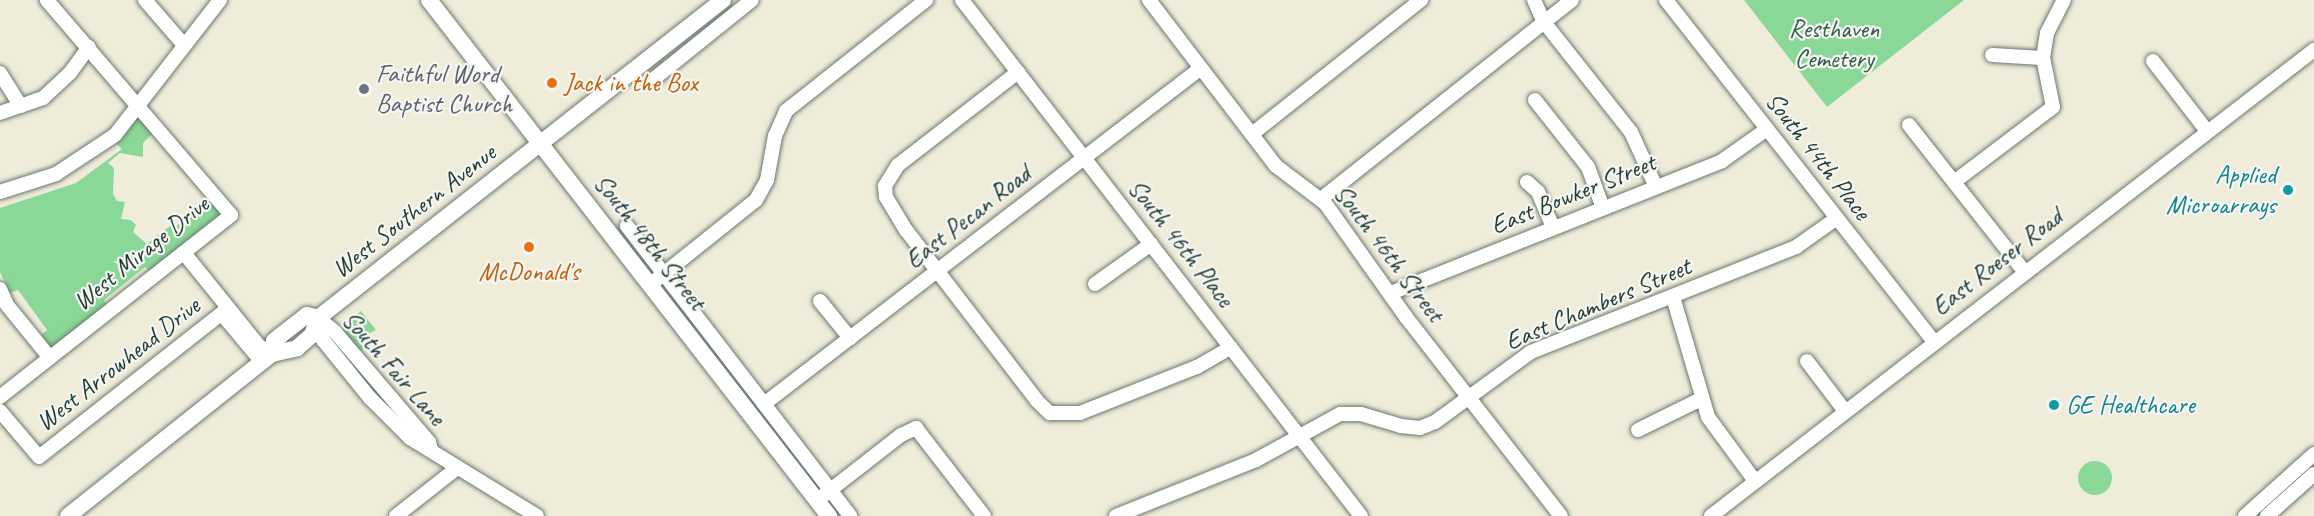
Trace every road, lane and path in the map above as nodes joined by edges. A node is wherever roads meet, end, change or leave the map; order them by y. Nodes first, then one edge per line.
1 (47, 0) edge
2 (145, 0) edge
3 (220, 0) edge
4 (429, 0) edge
5 (723, 0) edge
6 (752, 0) edge
7 (926, 0) edge
8 (962, 0) edge
9 (1149, 0) edge
10 (1421, 0) edge
11 (1534, 0) edge
12 (1572, 0) edge
13 (1666, 0) edge
14 (2064, 0) edge
15 (1544, 22) junction
16 (184, 45) junction
17 (88, 47) junction
18 (2314, 50) edge
19 (1992, 55) dead end
20 (2043, 58) junction
21 (2153, 61) dead end
22 (1201, 68) junction
23 (1018, 72) junction
24 (0, 73) edge
25 (655, 78) dead end
26 (1535, 100) dead end
27 (139, 103) junction
28 (21, 106) junction
29 (0, 112) edge
30 (1909, 125) dead end
31 (1767, 129) junction
32 (2207, 130) junction
33 (1252, 134) junction
34 (541, 144) junction
35 (1084, 157) junction
36 (1527, 182) dead end
37 (1954, 182) junction
38 (1656, 187) junction
39 (0, 192) edge
40 (1321, 199) junction
41 (1603, 208) junction
42 (1837, 218) junction
43 (627, 226) dead end
44 (1553, 228) junction
45 (1151, 244) junction
46 (184, 253) junction
47 (938, 270) junction
48 (2024, 271) junction
49 (657, 279) junction
50 (1095, 284) dead end
51 (0, 289) edge
52 (1391, 293) junction
53 (1672, 297) junction
54 (820, 301) dead end
55 (227, 309) junction
56 (318, 318) junction
57 (249, 333) junction
58 (280, 336) junction
59 (850, 338) junction
60 (1933, 341) junction
61 (1231, 347) junction
62 (50, 358) junction
63 (267, 358) junction
64 (1807, 361) dead end
65 (1469, 396) junction
66 (0, 397) edge
67 (1701, 399) junction
68 (764, 404) junction
69 (0, 411) edge
70 (1845, 411) junction
71 (1638, 430) dead end
72 (1299, 435) junction
73 (2314, 454) edge
74 (456, 469) junction
75 (2314, 474) edge
76 (1755, 481) junction
77 (824, 495) junction
78 (68, 516) edge
79 (396, 516) edge
80 (537, 516) edge
81 (829, 516) edge
82 (850, 516) edge
83 (984, 516) edge
84 (1116, 516) edge
85 (1362, 516) edge
86 (1561, 516) edge
87 (1711, 516) edge
88 (2245, 516) edge
89 (2267, 516) edge

1 - 17 street
2 - 16 street
3 - 16 street
4 - 34 main road, South 48th Street
5 - 34 main road, West Southern Avenue
6 - 25 street
7 - 49 street
8 - 23 street, South 46th Place
9 - 22 street, South 46th Street
10 - 33 street
11 - 15 street
12 - 15 street
13 - 31 street, South 44th Place
14 - 20 street
15 - 38 street
15 - 40 street
16 - 27 street
17 - 27 street
17 - 28 street
18 - 32 street, East Roeser Road
19 - 20 street
20 - 37 street
21 - 32 street
22 - 33 street, South 46th Street
22 - 35 street, East Pecan Road
23 - 35 street, South 46th Place
23 - 47 street
24 - 28 street
26 - 41 street
27 - 39 street
27 - 46 street, West Mirage Drive
28 - 29 street
30 - 37 street
31 - 38 street, East Bowker Street
31 - 42 street, South 44th Place
32 - 48 street, East Roeser Road
33 - 40 street, South 46th Street
34 - 49 main road, South 48th Street
34 - 56 main road, West Southern Avenue
35 - 45 street, South 46th Place
35 - 47 street, East Pecan Road
36 - 44 street
37 - 48 street
38 - 41 street, East Bowker Street
40 - 52 street, South 46th Street
41 - 44 street, East Bowker Street
42 - 53 street, East Chambers Street
42 - 60 street, South 44th Place
43 - 49 street, South 48th Street
44 - 52 street, East Bowker Street
45 - 50 street
45 - 61 street, South 46th Place
46 - 55 street
46 - 62 street, West Mirage Drive
47 - 59 street, East Pecan Road
47 - 61 street
48 - 60 street, East Roeser Road
49 - 68 street, South 48th Street
49 - 77 main road, South 48th Street
51 - 62 street
52 - 65 street, South 46th Street
53 - 65 street, East Chambers Street
53 - 67 street
54 - 59 street
55 - 57 street
55 - 63 street
55 - 69 street, West Arrowhead Drive
56 - 58 main road, West Southern Avenue
56 - 63 main road, West Southern Avenue
56 - 74 street, South Fair Lane
57 - 58 street
57 - 63 street
58 - 63 main road, West Southern Avenue
59 - 68 street, East Pecan Road
60 - 70 street, East Roeser Road
61 - 72 street, South 46th Place
62 - 66 street, West Mirage Drive
63 - 78 main road, West Southern Avenue
64 - 70 street
65 - 72 street, East Chambers Street
65 - 86 street, South 46th Street
67 - 71 street
67 - 76 street
68 - 77 street, South 48th Street
70 - 76 street, East Roeser Road
72 - 84 street, East Chambers Street
72 - 85 street, South 46th Place
73 - 88 street
74 - 79 street
74 - 80 street, South Fair Lane
75 - 89 street
76 - 87 street, East Roeser Road
77 - 81 main road, South 48th Street
77 - 82 street, South 48th Street
77 - 83 street

